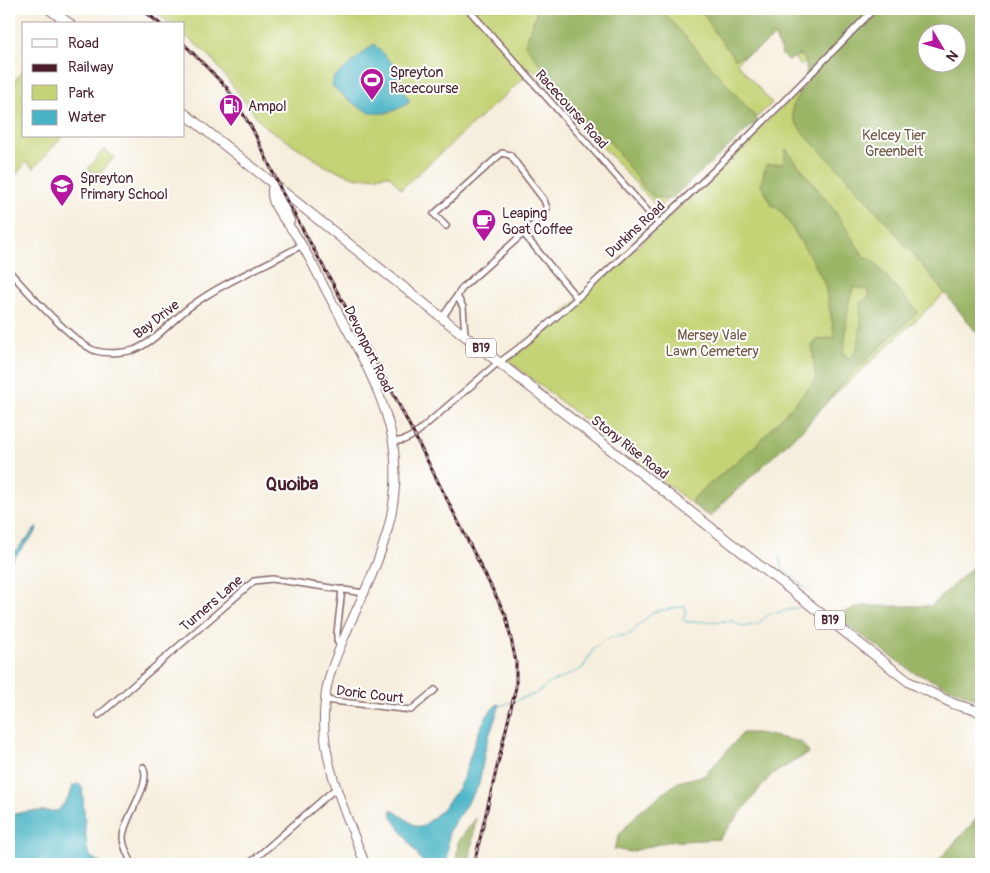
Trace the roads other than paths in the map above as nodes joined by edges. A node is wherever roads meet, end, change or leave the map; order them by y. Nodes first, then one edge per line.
1 (49, 9) edge
2 (468, 9) edge
3 (874, 9) edge
4 (67, 22) edge
5 (185, 114) edge
6 (273, 185) junction
7 (659, 224) junction
8 (446, 226) dead end
9 (523, 233) junction
10 (300, 242) junction
11 (9, 271) edge
12 (457, 296) junction
13 (577, 298) junction
14 (442, 318) junction
15 (464, 336) junction
16 (500, 362) junction
17 (393, 442) junction
18 (342, 589) junction
19 (364, 593) junction
20 (340, 646) junction
21 (435, 690) dead end
22 (324, 700) junction
23 (981, 712) edge
24 (99, 716) dead end
25 (143, 767) dead end
26 (336, 788) junction
27 (132, 864) edge
28 (249, 864) edge
29 (365, 864) edge

1 - 4 main road
2 - 7 street, Racecourse Road
3 - 7 street, Durkins Road
5 - 6 main road, B19
6 - 10 main road, Devonport Road
6 - 14 main road, Stony Rise Road / B19
7 - 13 street, Durkins Road
8 - 9 street
9 - 12 street
9 - 13 street
10 - 11 street, Bay Drive
10 - 17 main road, Devonport Road
12 - 14 street
12 - 15 street
13 - 16 street, Durkins Road
14 - 15 main road, Stony Rise Road / B19
15 - 16 main road, Stony Rise Road / B19
16 - 17 street, Durkins Road
16 - 23 main road, Stony Rise Road / B19
17 - 19 main road, Devonport Road
18 - 19 street, Turners Lane
18 - 20 street, Devonport Road
18 - 24 street, Turners Lane
19 - 20 main road, Devonport Road
20 - 22 main road, Devonport Road
21 - 22 street, Doric Court
22 - 26 main road, Devonport Road
25 - 27 street
26 - 28 street
26 - 29 main road, Devonport Road

